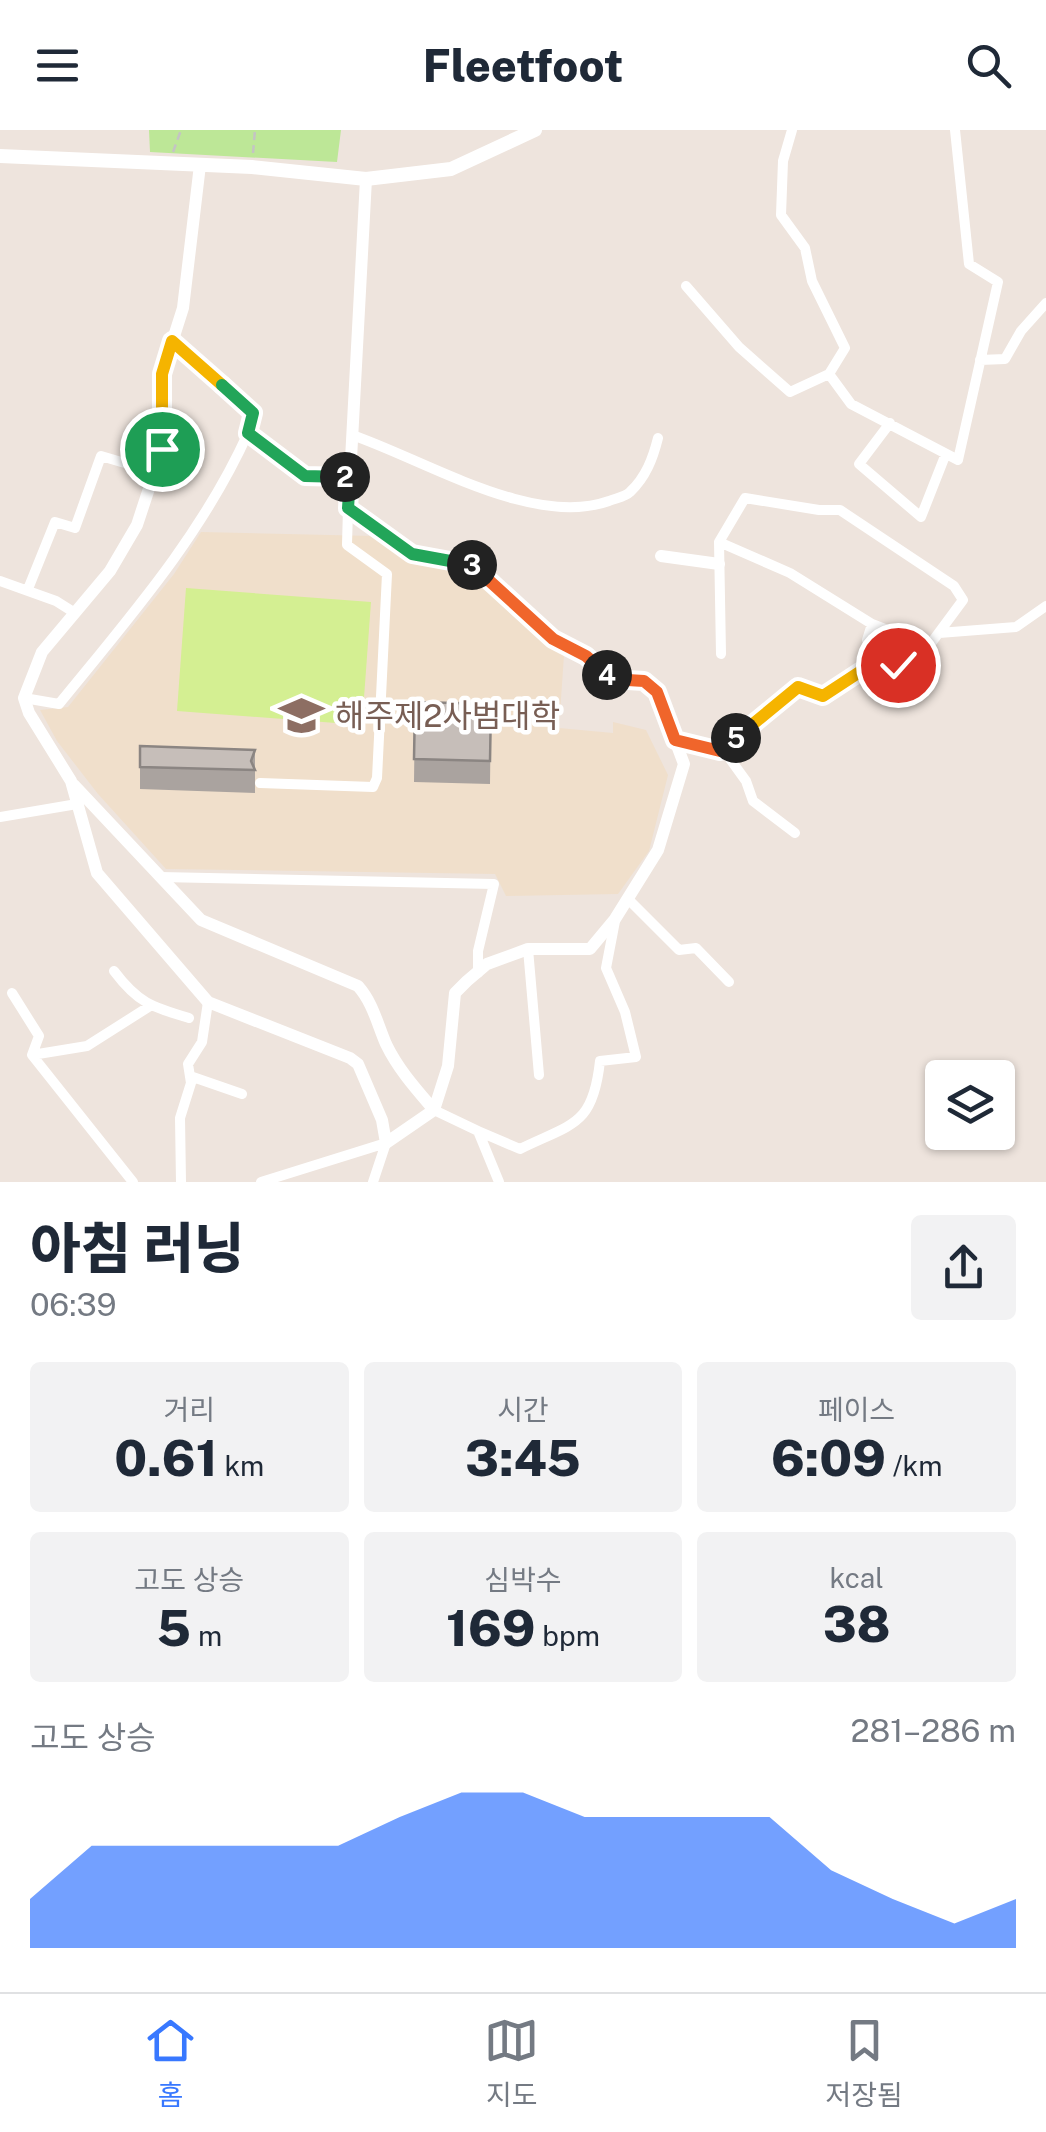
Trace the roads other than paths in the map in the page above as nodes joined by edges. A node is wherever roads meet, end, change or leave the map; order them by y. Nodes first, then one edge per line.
1 (536, 130) edge
2 (792, 130) edge
3 (955, 130) edge
4 (0, 156) edge
5 (200, 165) junction
6 (366, 178) junction
7 (686, 286) dead end
8 (1046, 303) edge
9 (172, 341) junction
10 (980, 360) junction
11 (829, 374) junction
12 (890, 423) junction
13 (248, 433) junction
14 (352, 435) junction
15 (658, 438) dead end
16 (945, 456) junction
17 (154, 472) junction
18 (350, 478) junction
19 (348, 508) junction
20 (719, 542) junction
21 (660, 556) dead end
22 (719, 564) junction
23 (0, 582) edge
24 (28, 589) junction
25 (1046, 606) edge
26 (75, 613) junction
27 (872, 624) junction
28 (939, 633) junction
29 (918, 642) junction
30 (721, 654) dead end
31 (881, 658) junction
32 (24, 698) junction
33 (675, 740) junction
34 (720, 751) junction
35 (70, 781) junction
36 (260, 784) dead end
37 (77, 804) junction
38 (0, 817) edge
39 (795, 833) dead end
40 (160, 877) junction
41 (628, 899) junction
42 (616, 920) junction
43 (528, 949) junction
44 (114, 971) dead end
45 (478, 973) junction
46 (729, 982) dead end
47 (12, 993) dead end
48 (208, 1002) junction
49 (150, 1006) junction
50 (188, 1018) dead end
51 (32, 1055) junction
52 (539, 1074) dead end
53 (190, 1076) junction
54 (242, 1094) dead end
55 (434, 1110) junction
56 (478, 1131) junction
57 (386, 1142) junction
58 (133, 1182) edge
59 (181, 1182) edge
60 (261, 1182) edge
61 (373, 1182) edge
62 (499, 1182) edge

1 - 6 main road
2 - 11 street
3 - 10 street
4 - 5 main road
5 - 6 main road
5 - 9 street
6 - 14 street
7 - 11 street
8 - 10 street
9 - 13 street
9 - 17 street
10 - 16 street
11 - 12 street
12 - 16 street
12 - 16 street
13 - 18 street
13 - 32 street
14 - 15 street
14 - 18 street
17 - 24 street
17 - 26 street
18 - 19 street
19 - 33 street
19 - 36 street
20 - 22 street
20 - 27 street
20 - 28 street
21 - 22 street
22 - 30 street
23 - 24 street
24 - 26 street
25 - 28 street
26 - 32 street
27 - 29 street
27 - 31 street
28 - 29 street
29 - 31 street
31 - 34 street
32 - 35 street
33 - 34 street
33 - 41 street
34 - 39 street
35 - 37 street
35 - 40 street
37 - 38 street
37 - 48 street
40 - 45 street
40 - 55 street
41 - 42 street
41 - 46 street
42 - 43 street
42 - 56 street
43 - 45 street
43 - 52 street
44 - 49 street
45 - 55 street
47 - 51 street
48 - 53 street
48 - 57 street
49 - 50 street
49 - 51 street
51 - 58 street
53 - 54 street
53 - 59 street
55 - 56 street
55 - 57 street
56 - 62 street
57 - 60 street
57 - 61 street

